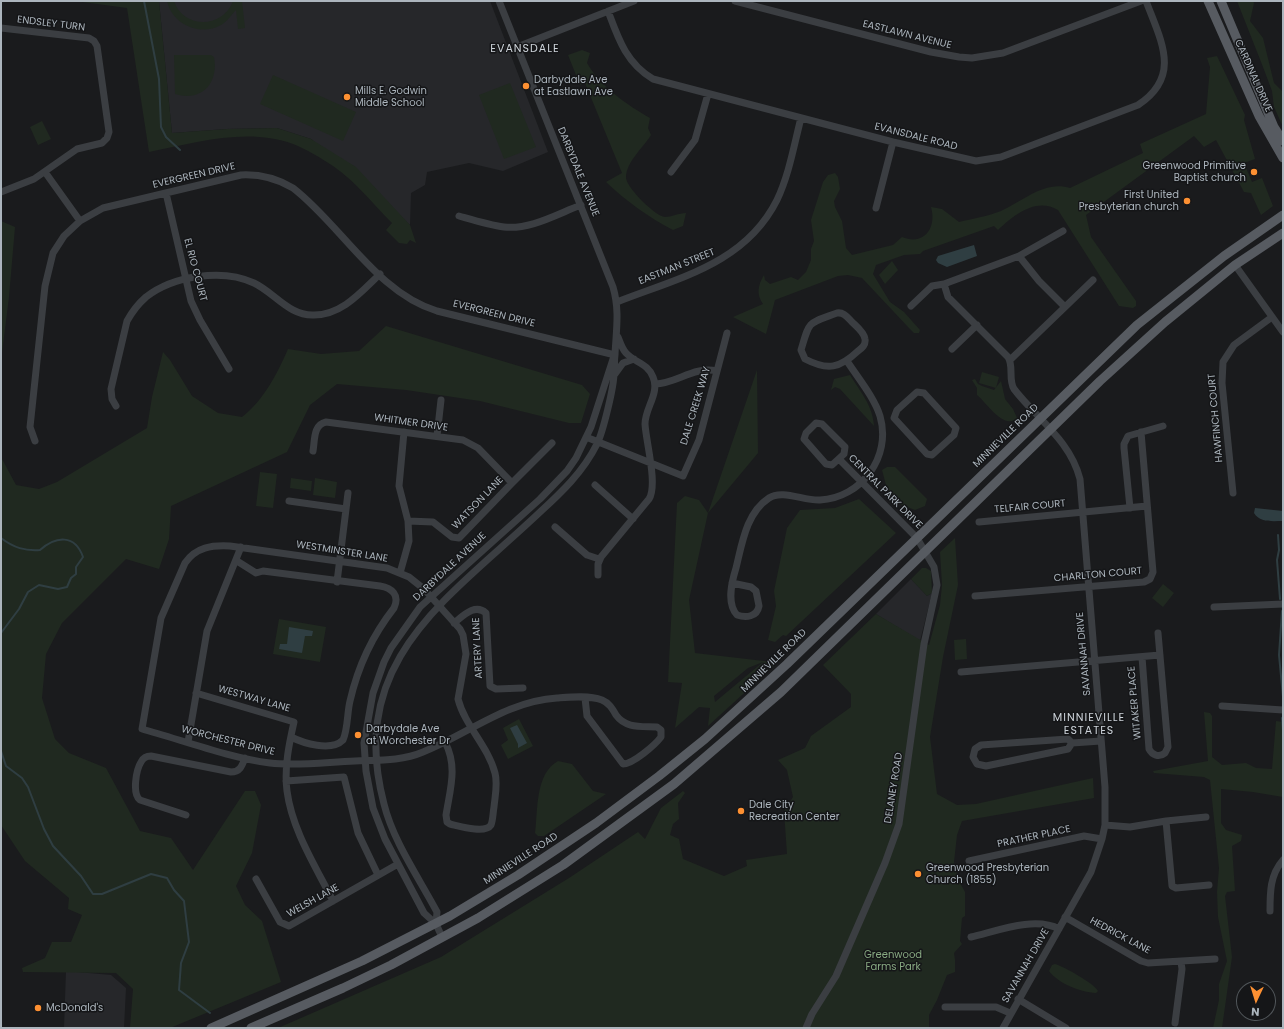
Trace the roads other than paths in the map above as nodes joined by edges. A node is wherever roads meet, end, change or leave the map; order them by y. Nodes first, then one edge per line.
1 (499, 1) edge
2 (634, 1) edge
3 (734, 1) edge
4 (1141, 1) edge
5 (1146, 1) edge
6 (1208, 1) edge
7 (1221, 1) edge
8 (608, 11) junction
9 (1, 28) edge
10 (518, 47) junction
11 (708, 94) junction
12 (801, 118) junction
13 (1283, 141) edge
14 (893, 142) junction
15 (1282, 157) edge
16 (45, 172) junction
17 (671, 172) dead end
18 (2, 189) edge
19 (166, 193) junction
20 (581, 205) junction
21 (876, 208) dead end
22 (1283, 213) edge
23 (459, 216) dead end
24 (80, 221) junction
25 (1063, 231) dead end
26 (1283, 233) edge
27 (1019, 256) junction
28 (1235, 265) junction
29 (380, 274) junction
30 (186, 280) junction
31 (1093, 280) dead end
32 (944, 284) junction
33 (617, 302) junction
34 (911, 306) dead end
35 (1065, 307) junction
36 (1272, 317) junction
37 (977, 325) junction
38 (1283, 332) edge
39 (727, 333) dead end
40 (617, 335) junction
41 (952, 349) dead end
42 (614, 355) junction
43 (634, 359) junction
44 (1010, 360) junction
45 (848, 361) junction
46 (229, 369) dead end
47 (717, 371) junction
48 (614, 375) junction
49 (655, 384) junction
50 (440, 400) dead end
51 (116, 406) dead end
52 (894, 418) junction
53 (1040, 418) junction
54 (881, 421) junction
55 (1163, 426) dead end
56 (1051, 429) junction
57 (404, 432) junction
58 (1141, 432) junction
59 (437, 436) junction
60 (586, 437) junction
61 (35, 441) dead end
62 (598, 442) junction
63 (552, 443) dead end
64 (313, 451) dead end
65 (839, 459) junction
66 (651, 463) junction
67 (512, 482) junction
68 (862, 482) junction
69 (594, 485) dead end
70 (348, 493) dead end
71 (1233, 493) dead end
72 (289, 501) dead end
73 (1147, 506) junction
74 (1130, 508) junction
75 (346, 509) junction
76 (1082, 512) junction
77 (633, 519) junction
78 (408, 521) junction
79 (978, 522) dead end
80 (555, 527) dead end
81 (917, 538) junction
82 (241, 547) junction
83 (926, 551) junction
84 (599, 559) junction
85 (237, 561) junction
86 (339, 561) junction
87 (400, 573) junction
88 (598, 575) dead end
89 (337, 582) junction
90 (732, 583) junction
91 (1088, 586) junction
92 (975, 596) dead end
93 (430, 597) junction
94 (1283, 604) edge
95 (438, 606) junction
96 (1214, 607) dead end
97 (454, 623) junction
98 (1158, 633) dead end
99 (1160, 655) junction
100 (1142, 657) junction
101 (1095, 661) junction
102 (961, 672) dead end
103 (523, 688) dead end
104 (196, 693) junction
105 (585, 698) junction
106 (1222, 706) dead end
107 (1283, 710) edge
108 (472, 728) junction
109 (142, 729) joint
110 (291, 737) junction
111 (1101, 741) junction
112 (188, 742) junction
113 (445, 742) junction
114 (1072, 743) junction
115 (245, 758) junction
116 (364, 760) junction
117 (376, 760) junction
118 (287, 764) junction
119 (286, 781) junction
120 (186, 815) dead end
121 (1206, 817) dead end
122 (1166, 821) junction
123 (1105, 825) junction
124 (1102, 839) junction
125 (1283, 860) edge
126 (969, 861) dead end
127 (398, 864) junction
128 (378, 875) junction
129 (256, 879) dead end
130 (1209, 885) dead end
131 (333, 901) junction
132 (1270, 911) dead end
133 (1066, 917) junction
134 (436, 924) junction
135 (1059, 929) junction
136 (442, 937) junction
137 (971, 937) dead end
138 (1215, 959) dead end
139 (1181, 962) junction
140 (1018, 999) junction
141 (945, 1007) dead end
142 (1010, 1013) junction
143 (1176, 1023) dead end
144 (211, 1028) edge
145 (251, 1028) edge
146 (806, 1028) edge
147 (1003, 1028) edge
148 (1066, 1028) edge

1 - 10 street, DARBYDALE AVENUE
2 - 8 street
3 - 4 street, EASTLAWN AVENUE
5 - 14 street, EVANSDALE ROAD
6 - 15 main road, CARDINAL DRIVE
7 - 13 main road, CARDINAL DRIVE
8 - 10 street
8 - 11 street, EVANSDALE ROAD
9 - 16 street, ENDSLEY TURN
10 - 20 street, DARBYDALE AVENUE
11 - 12 street, EVANSDALE ROAD
11 - 17 street
12 - 14 street, EVANSDALE ROAD
12 - 33 street, EASTMAN STREET
14 - 21 street
16 - 18 street
16 - 24 street
19 - 24 street, EVERGREEN DRIVE
19 - 29 street, EVERGREEN DRIVE
19 - 30 street, EL RIO COURT
20 - 23 street
20 - 33 street, DARBYDALE AVENUE
22 - 53 main road, MINNIEVILLE ROAD
24 - 61 street, EVERGREEN DRIVE
25 - 27 street
26 - 28 main road
27 - 32 street
27 - 35 street
28 - 36 street
28 - 56 main road
29 - 30 street
29 - 42 street, EVERGREEN DRIVE
30 - 46 street, EL RIO COURT
30 - 51 street
31 - 35 street
32 - 34 street
32 - 37 street
33 - 40 street, DARBYDALE AVENUE
35 - 44 street
36 - 38 street
36 - 71 street, HAWFINCH COURT
37 - 41 street
37 - 44 street
39 - 47 street, DALE CREEK WAY
40 - 42 street, DARBYDALE AVENUE
40 - 43 street
42 - 48 street, DARBYDALE AVENUE
42 - 60 street, DARBYDALE AVENUE
43 - 48 street
43 - 49 street
44 - 53 street, SAVANNAH DRIVE
45 - 45 street
45 - 54 street
47 - 49 street
47 - 66 street, DALE CREEK WAY
48 - 62 street, DARBYDALE AVENUE
49 - 66 street
50 - 59 street
52 - 52 street
52 - 54 street
53 - 56 street, SAVANNAH DRIVE
53 - 81 main road, MINNIEVILLE ROAD
54 - 68 street
55 - 58 street
56 - 76 street, SAVANNAH DRIVE
56 - 83 main road
57 - 59 street, WHITMER DRIVE
57 - 64 street, WHITMER DRIVE
57 - 78 street
58 - 73 street, CHARLTON COURT
58 - 74 street
59 - 67 street, WHITMER DRIVE
60 - 62 street, DALE CREEK WAY
60 - 93 street, DARBYDALE AVENUE
62 - 66 street, DALE CREEK WAY
62 - 95 street, DARBYDALE AVENUE
63 - 67 street, WATSON LANE
65 - 65 street, CENTRAL PARK DRIVE
65 - 68 street, CENTRAL PARK DRIVE
66 - 77 street
67 - 78 street, WATSON LANE
68 - 81 street, CENTRAL PARK DRIVE
68 - 90 street
69 - 77 street
70 - 75 street
72 - 75 street
73 - 74 street
73 - 91 street, CHARLTON COURT
74 - 76 street
75 - 86 street
76 - 79 street, TELFAIR COURT
76 - 91 street, SAVANNAH DRIVE
77 - 84 street
78 - 87 street
80 - 84 street
81 - 83 street, DELANEY ROAD
81 - 134 main road, MINNIEVILLE ROAD
82 - 85 street
82 - 86 street, WESTMINSTER LANE
82 - 109 street, WESTMINSTER LANE
83 - 136 main road
83 - 146 street, DELANEY ROAD
84 - 88 street
85 - 89 street
85 - 104 street
86 - 87 street, WESTMINSTER LANE
86 - 89 street
87 - 93 street, WESTMINSTER LANE
89 - 110 street
90 - 90 street
91 - 92 street, CHARLTON COURT
91 - 101 street, SAVANNAH DRIVE
93 - 95 street, WESTMINSTER LANE
93 - 116 street, DARBYDALE AVENUE
94 - 96 street
95 - 97 street, WESTMINSTER LANE
95 - 117 street, DARBYDALE AVENUE
97 - 103 street, ARTERY LANE
97 - 108 street, WESTMINSTER LANE
98 - 99 street, WITAKER PLACE
99 - 100 street, WITAKER PLACE
99 - 100 street, WITAKER PLACE
100 - 101 street, WITAKER PLACE
101 - 102 street, WITAKER PLACE
101 - 111 street, SAVANNAH DRIVE
104 - 110 street, WESTWAY LANE
104 - 112 street
105 - 105 street, WORCHESTER DRIVE
105 - 108 street, WORCHESTER DRIVE
106 - 107 street
108 - 113 street, WORCHESTER DRIVE
108 - 113 street, WESTMINSTER LANE
109 - 112 street, WORCHESTER DRIVE
110 - 118 street, WESTWAY LANE
111 - 114 street
111 - 123 street, SAVANNAH DRIVE
112 - 115 street, WORCHESTER DRIVE
113 - 117 street, WORCHESTER DRIVE
114 - 114 street
115 - 118 street, WORCHESTER DRIVE
115 - 120 street
116 - 117 street, WORCHESTER DRIVE
116 - 118 street, WORCHESTER DRIVE
116 - 127 street, DARBYDALE AVENUE
117 - 134 street, DARBYDALE AVENUE
118 - 119 street, WESTWAY LANE
119 - 128 street
119 - 131 street, WESTWAY LANE
121 - 122 street
122 - 123 street
122 - 130 street
123 - 124 street, SAVANNAH DRIVE
124 - 126 street, PRATHER PLACE
124 - 133 street, SAVANNAH DRIVE
125 - 132 street
127 - 128 street, WELSH LANE
127 - 134 street, DARBYDALE AVENUE
128 - 131 street, WELSH LANE
129 - 131 street, WELSH LANE
133 - 135 street, SAVANNAH DRIVE
133 - 139 street, HEDRICK LANE
134 - 136 street, DARBYDALE AVENUE
134 - 144 main road, MINNIEVILLE ROAD
135 - 137 street
135 - 140 street, SAVANNAH DRIVE
136 - 145 main road
138 - 139 street, HEDRICK LANE
139 - 143 street
140 - 142 street, SAVANNAH DRIVE
140 - 148 street
141 - 142 street
142 - 147 street, SAVANNAH DRIVE

